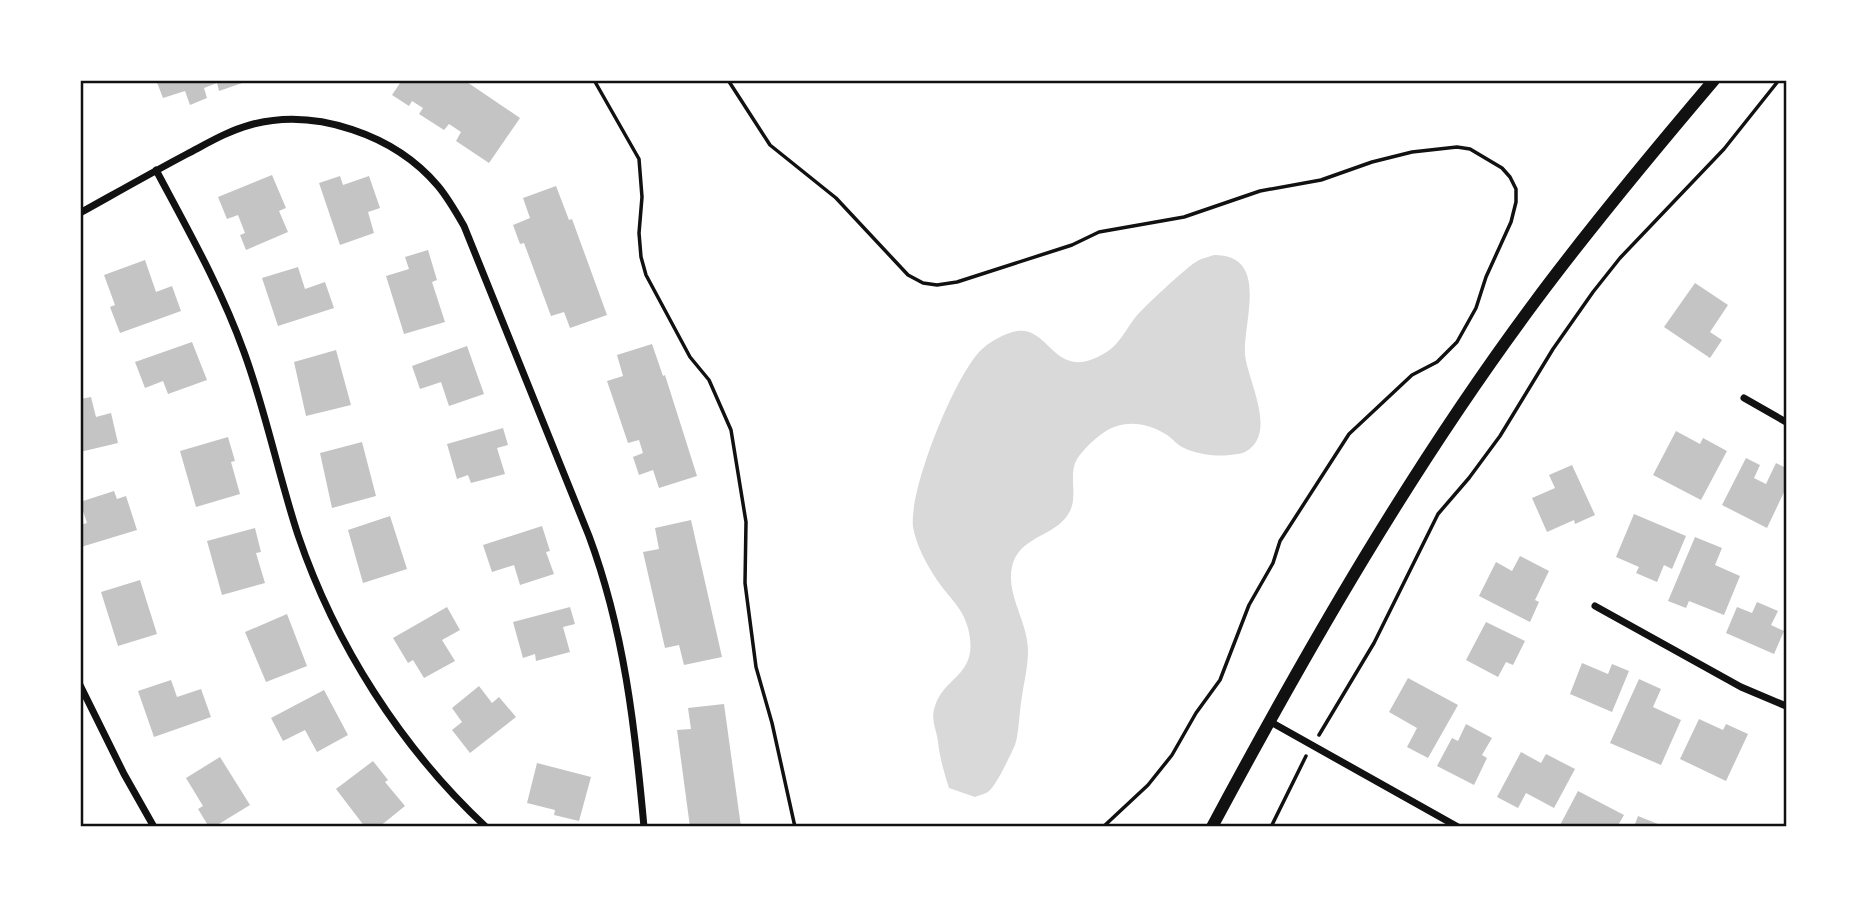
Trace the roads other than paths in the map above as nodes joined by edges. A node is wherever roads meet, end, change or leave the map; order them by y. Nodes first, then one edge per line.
1 (1714, 80) edge
2 (156, 170) junction
3 (80, 213) edge
4 (1744, 398) dead end
5 (1787, 422) edge
6 (1595, 606) dead end
7 (80, 685) edge
8 (1787, 706) edge
9 (1269, 721) junction
10 (154, 827) edge
11 (486, 827) edge
12 (644, 827) edge
13 (1212, 827) edge
14 (1458, 827) edge

1 - 9 street
2 - 3 street
2 - 11 street
2 - 12 street
4 - 5 street
6 - 8 street
7 - 10 street
9 - 13 street
9 - 14 street

